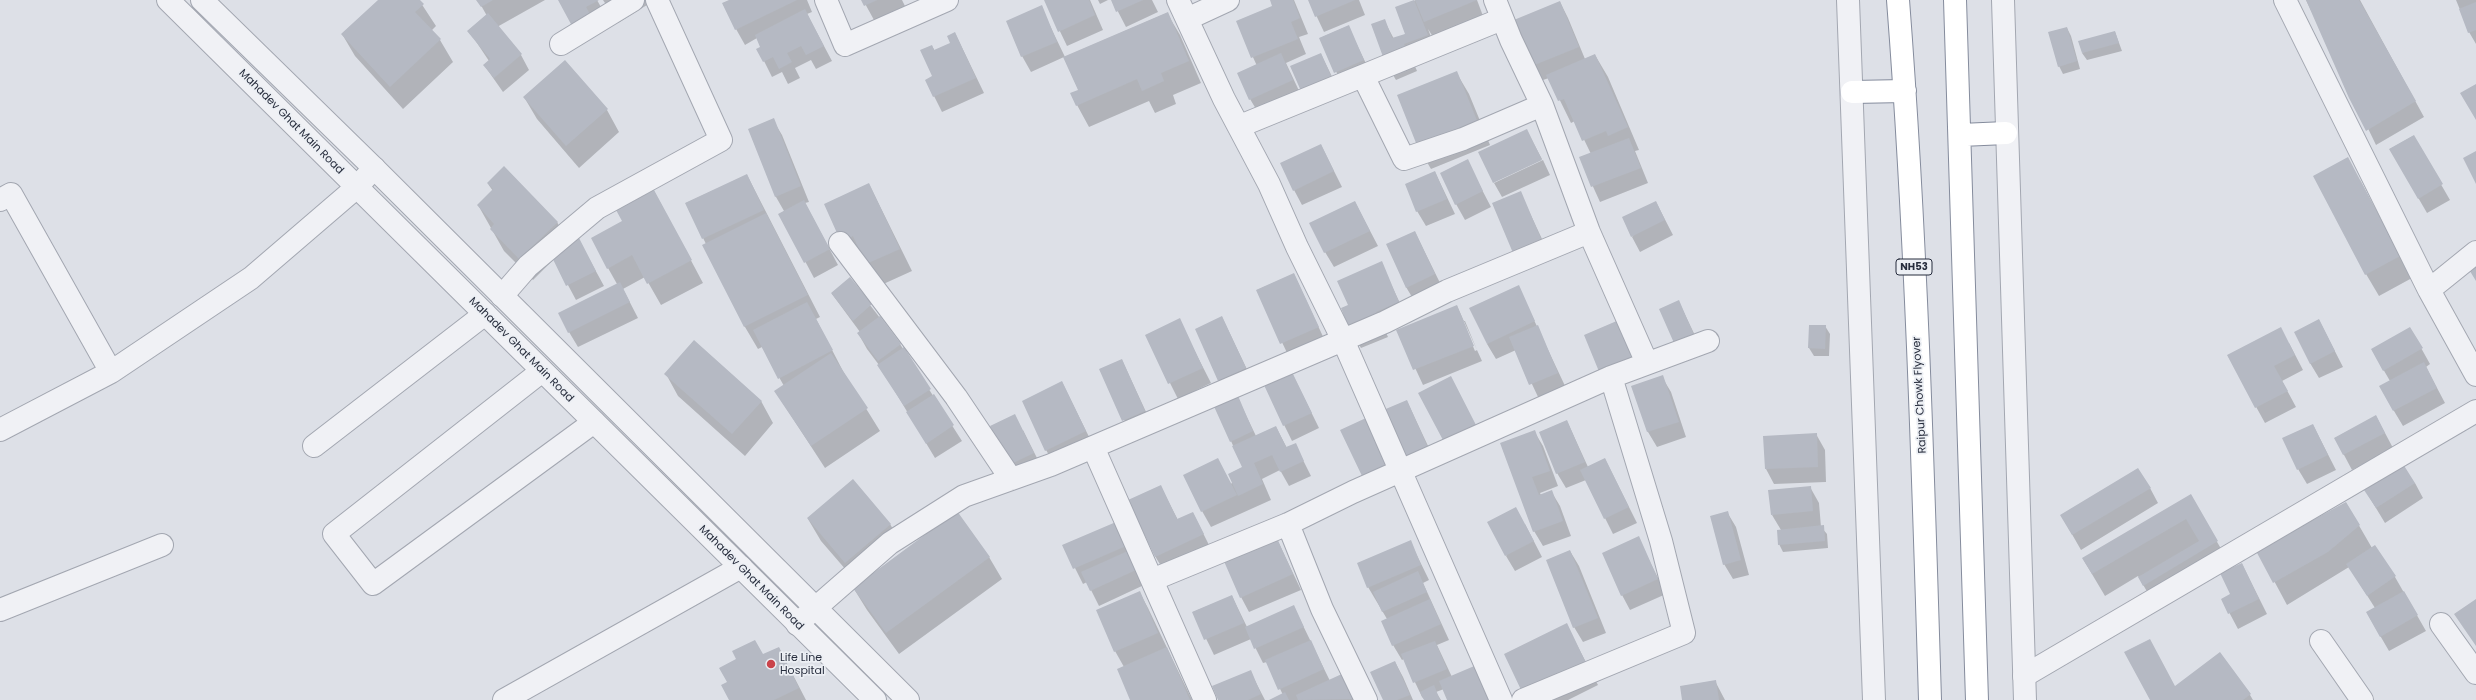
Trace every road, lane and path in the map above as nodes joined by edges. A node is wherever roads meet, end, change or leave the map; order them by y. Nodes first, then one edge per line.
1 (168, 0) edge
2 (202, 0) edge
3 (633, 0) edge
4 (657, 0) edge
5 (826, 0) edge
6 (947, 0) edge
7 (1228, 0) edge
8 (1848, 0) edge
9 (1898, 0) edge
10 (1955, 0) edge
11 (2003, 0) edge
12 (2285, 0) edge
13 (1182, 9) edge
14 (1498, 9) edge
15 (561, 44) dead end
16 (1363, 76) junction
17 (1905, 91) junction
18 (1852, 92) junction
19 (1542, 105) junction
20 (1240, 126) junction
21 (2006, 133) junction
22 (1960, 135) junction
23 (374, 168) junction
24 (357, 187) junction
25 (0, 200) edge
26 (1590, 232) junction
27 (840, 243) dead end
28 (2476, 252) edge
29 (2428, 290) junction
30 (502, 296) junction
31 (485, 314) junction
32 (1343, 340) junction
33 (1708, 341) dead end
34 (1647, 363) junction
35 (542, 371) junction
36 (111, 372) junction
37 (2476, 375) edge
38 (1611, 377) junction
39 (2476, 412) edge
40 (594, 422) junction
41 (0, 430) edge
42 (314, 446) dead end
43 (1093, 447) junction
44 (1401, 470) junction
45 (1011, 479) junction
46 (1288, 524) junction
47 (162, 545) dead end
48 (741, 567) junction
49 (1152, 580) junction
50 (816, 609) junction
51 (0, 610) edge
52 (797, 624) junction
53 (2441, 624) dead end
54 (2321, 641) dead end
55 (2476, 673) edge
56 (2024, 676) junction
57 (504, 700) edge
58 (875, 700) edge
59 (908, 700) edge
60 (1205, 700) edge
61 (1366, 700) edge
62 (1501, 700) edge
63 (1523, 700) edge
64 (1874, 700) edge
65 (1930, 700) edge
66 (1977, 700) edge
67 (2024, 700) edge
68 (2362, 700) edge

1 - 24 street, Mahadev Ghat Main Road
2 - 23 street
3 - 15 street
4 - 30 street
5 - 6 street
7 - 13 street
8 - 18 street
9 - 17 highway, NH53
10 - 22 highway
11 - 21 street
12 - 29 street
13 - 20 street
14 - 16 street
14 - 19 street
16 - 19 street
16 - 20 street
17 - 18 highway
17 - 65 highway, Raipur Chowk Flyover / NH53
18 - 64 street
19 - 26 street
20 - 32 street
21 - 22 highway
21 - 56 street
22 - 66 highway
23 - 24 street
23 - 30 street
24 - 31 street, Mahadev Ghat Main Road
24 - 36 street
25 - 36 street
26 - 32 street
26 - 34 street
27 - 45 street
28 - 29 street
29 - 37 street
30 - 50 street
31 - 35 street, Mahadev Ghat Main Road
31 - 42 street
32 - 43 street
32 - 44 street
33 - 34 street
34 - 38 street
35 - 40 street, Mahadev Ghat Main Road
35 - 40 street
36 - 41 street
38 - 44 street
38 - 63 street
39 - 56 street
40 - 48 street, Mahadev Ghat Main Road
43 - 45 street
43 - 49 street
44 - 46 street
44 - 62 street
45 - 50 street
46 - 49 street
46 - 61 street
47 - 51 street
48 - 52 street, Mahadev Ghat Main Road
48 - 57 street
49 - 60 street
50 - 52 street
50 - 59 street
52 - 58 street, Mahadev Ghat Main Road
53 - 55 street
54 - 68 street
56 - 67 street

